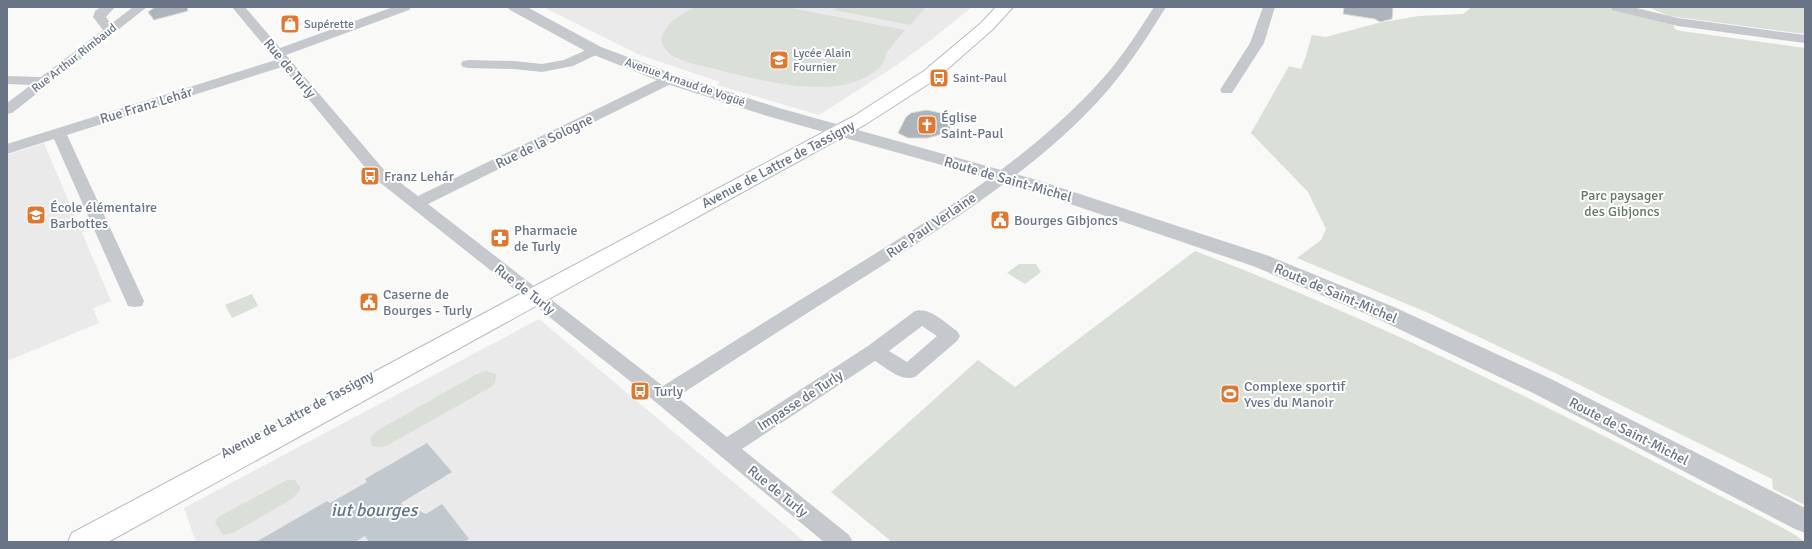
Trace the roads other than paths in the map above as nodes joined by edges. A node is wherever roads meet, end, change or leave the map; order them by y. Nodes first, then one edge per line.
1 (109, 7) edge
2 (141, 7) edge
3 (238, 7) edge
4 (405, 7) edge
5 (514, 7) edge
6 (1005, 7) edge
7 (1160, 7) edge
8 (1269, 7) edge
9 (1616, 7) edge
10 (1636, 9) edge
11 (112, 28) junction
12 (1805, 39) edge
13 (596, 50) junction
14 (282, 58) junction
15 (468, 64) dead end
16 (670, 79) junction
17 (7, 80) edge
18 (44, 81) junction
19 (1227, 90) dead end
20 (7, 110) edge
21 (841, 130) junction
22 (59, 133) junction
23 (7, 149) edge
24 (1003, 176) junction
25 (418, 203) junction
26 (534, 296) junction
27 (135, 301) dead end
28 (875, 351) dead end
29 (661, 397) junction
30 (726, 449) junction
31 (1805, 521) edge
32 (64, 542) edge
33 (82, 542) edge
34 (841, 542) edge

1 - 11 street
2 - 11 street, Rue Arthur Rimbaud
3 - 14 street, Rue de Turly
4 - 14 street, Rue Franz Lehár
5 - 13 street, Avenue Arnaud de Vogüé
6 - 21 main road, Avenue de Lattre de Tassigny
7 - 24 street, Rue Paul Verlaine
8 - 19 street
9 - 10 street
10 - 12 street
11 - 18 street, Rue Arthur Rimbaud
13 - 15 street
13 - 16 street, Avenue Arnaud de Vogüé
14 - 22 street, Rue Franz Lehár
14 - 25 street, Rue de Turly
16 - 21 street, Avenue Arnaud de Vogüé
16 - 25 street, Rue de la Sologne
17 - 18 street
18 - 20 street, Rue Arthur Rimbaud
21 - 24 street, Route de Saint-Michel
21 - 26 main road, Avenue de Lattre de Tassigny
22 - 23 street, Rue Franz Lehár
22 - 27 street
24 - 29 street, Rue Paul Verlaine
24 - 31 street, Route de Saint-Michel
25 - 26 street, Rue de Turly
26 - 29 street, Rue de Turly
26 - 32 main road, Avenue de Lattre de Tassigny
26 - 33 main road, Avenue de Lattre de Tassigny
28 - 30 street, Impasse de Turly
29 - 30 street, Rue de Turly
30 - 34 street, Rue de Turly

